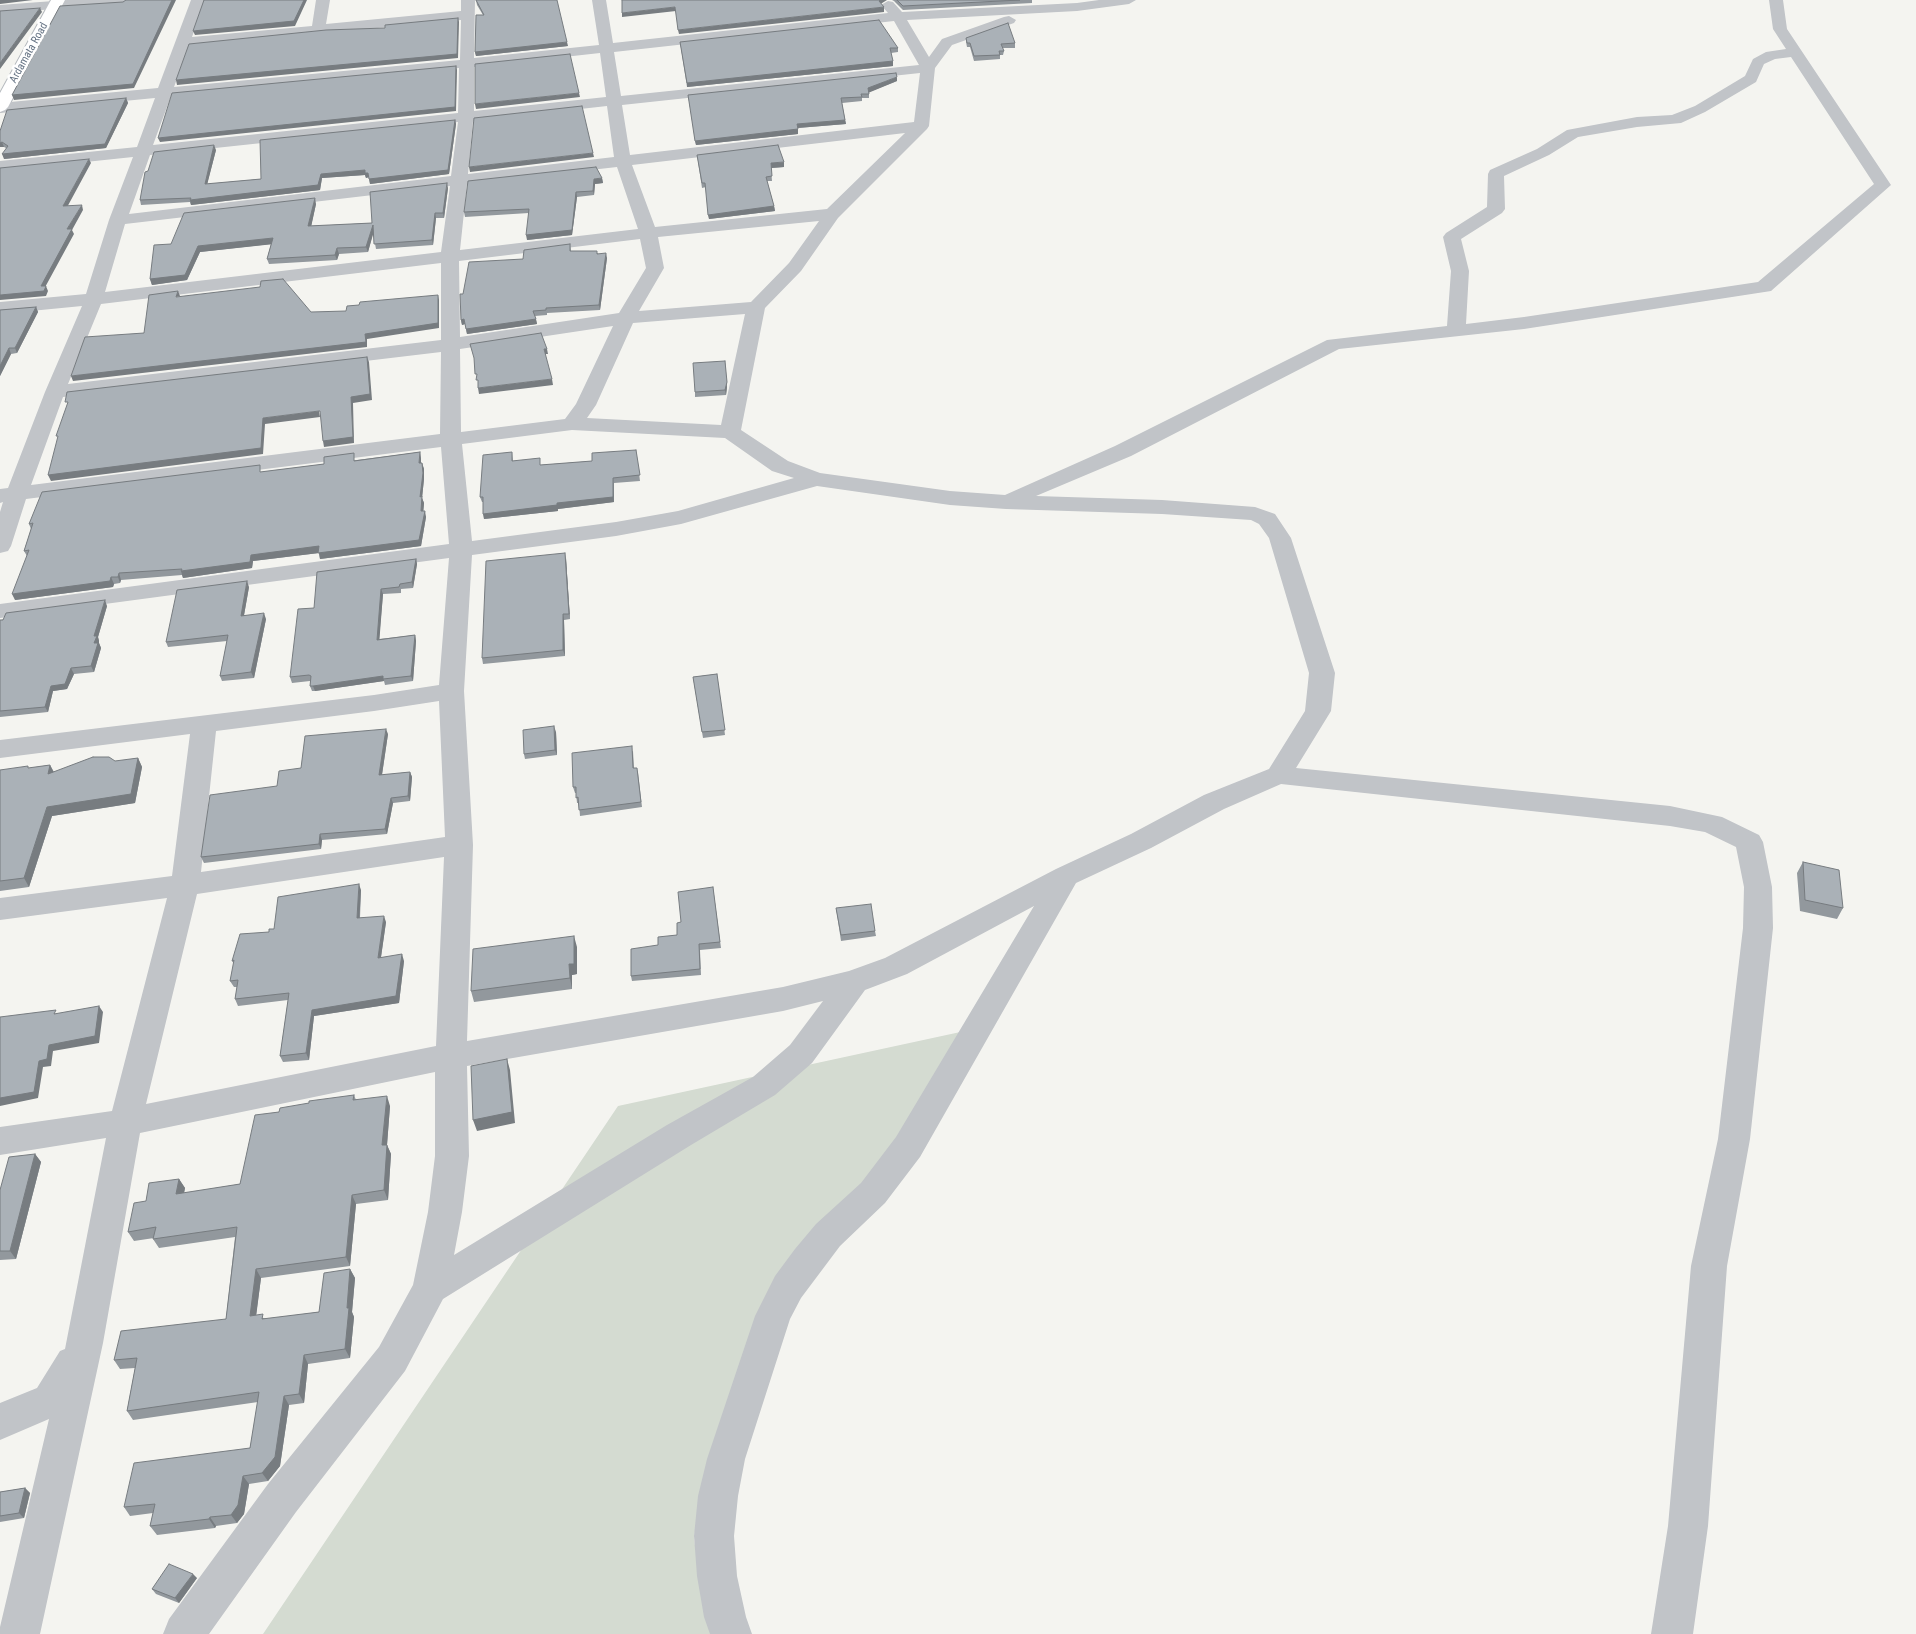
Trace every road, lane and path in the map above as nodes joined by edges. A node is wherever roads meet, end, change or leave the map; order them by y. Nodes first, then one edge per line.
1 (124, 0) edge
2 (198, 0) edge
3 (323, 0) edge
4 (599, 0) edge
5 (884, 0) edge
6 (1058, 0) edge
7 (1129, 0) edge
8 (1776, 0) edge
9 (57, 3) edge
10 (467, 7) edge
11 (0, 9) edge
12 (1042, 9) junction
13 (898, 16) junction
14 (318, 30) junction
15 (183, 42) junction
16 (606, 48) junction
17 (1796, 52) junction
18 (467, 63) junction
19 (928, 68) junction
20 (164, 94) junction
21 (615, 102) junction
22 (0, 107) edge
23 (466, 117) junction
24 (921, 126) junction
25 (143, 151) junction
26 (624, 161) junction
27 (0, 166) edge
28 (458, 180) junction
29 (832, 214) junction
30 (118, 220) junction
31 (648, 233) junction
32 (450, 256) junction
33 (94, 299) junction
34 (756, 307) junction
35 (0, 308) edge
36 (626, 318) junction
37 (1456, 330) junction
38 (449, 345) junction
39 (55, 392) junction
40 (572, 424) junction
41 (730, 432) junction
42 (451, 439) junction
43 (816, 479) junction
44 (8, 495) edge
45 (1006, 502) junction
46 (0, 546) edge
47 (461, 550) junction
48 (0, 611) edge
49 (451, 691) junction
50 (204, 723) junction
51 (0, 749) edge
52 (1278, 775) junction
53 (459, 845) junction
54 (1066, 876) junction
55 (185, 885) junction
56 (0, 909) edge
57 (854, 982) junction
58 (451, 1056) junction
59 (125, 1122) junction
60 (0, 1141) edge
61 (430, 1288) junction
62 (85, 1343) junction
63 (0, 1422) edge
64 (19, 1634) edge
65 (184, 1634) edge
66 (731, 1634) edge
67 (1672, 1634) edge

1 - 9 street
2 - 15 street
3 - 14 street
4 - 16 street
5 - 13 street
6 - 12 street
7 - 12 street
8 - 17 street
9 - 11 street
9 - 22 main road, Ardamata Road
10 - 14 street
10 - 18 street
12 - 13 street
12 - 19 street
13 - 16 street
13 - 19 street
14 - 15 street
15 - 20 street
16 - 18 street
16 - 21 street
17 - 37 street
17 - 37 street
18 - 20 street
18 - 23 street
19 - 21 street
19 - 24 street
20 - 22 street
20 - 25 street
21 - 23 street
21 - 26 street
23 - 25 street
23 - 28 street
24 - 26 street
24 - 29 street
25 - 27 street
25 - 30 street
26 - 28 street
26 - 31 street
28 - 30 street
28 - 32 street
29 - 31 street
29 - 34 street
30 - 33 street
31 - 32 street
31 - 36 street
32 - 33 street
32 - 38 street
33 - 35 street
33 - 39 street
34 - 36 street
34 - 41 street
36 - 38 street
36 - 40 street
37 - 45 street
38 - 39 street
38 - 42 street
39 - 44 street
40 - 41 street
40 - 42 street
41 - 43 street
42 - 44 street
42 - 47 street
43 - 45 street
43 - 47 street
44 - 46 street
45 - 52 street
47 - 48 street
47 - 49 street
49 - 50 street
49 - 53 street
50 - 51 street
50 - 55 street
52 - 54 street
52 - 67 street
53 - 55 street
53 - 58 street
54 - 57 street
54 - 66 street
55 - 56 street
55 - 59 street
57 - 58 street
57 - 61 street
58 - 59 street
58 - 61 street
59 - 60 street
59 - 62 street
61 - 65 street
62 - 63 street
62 - 64 street

